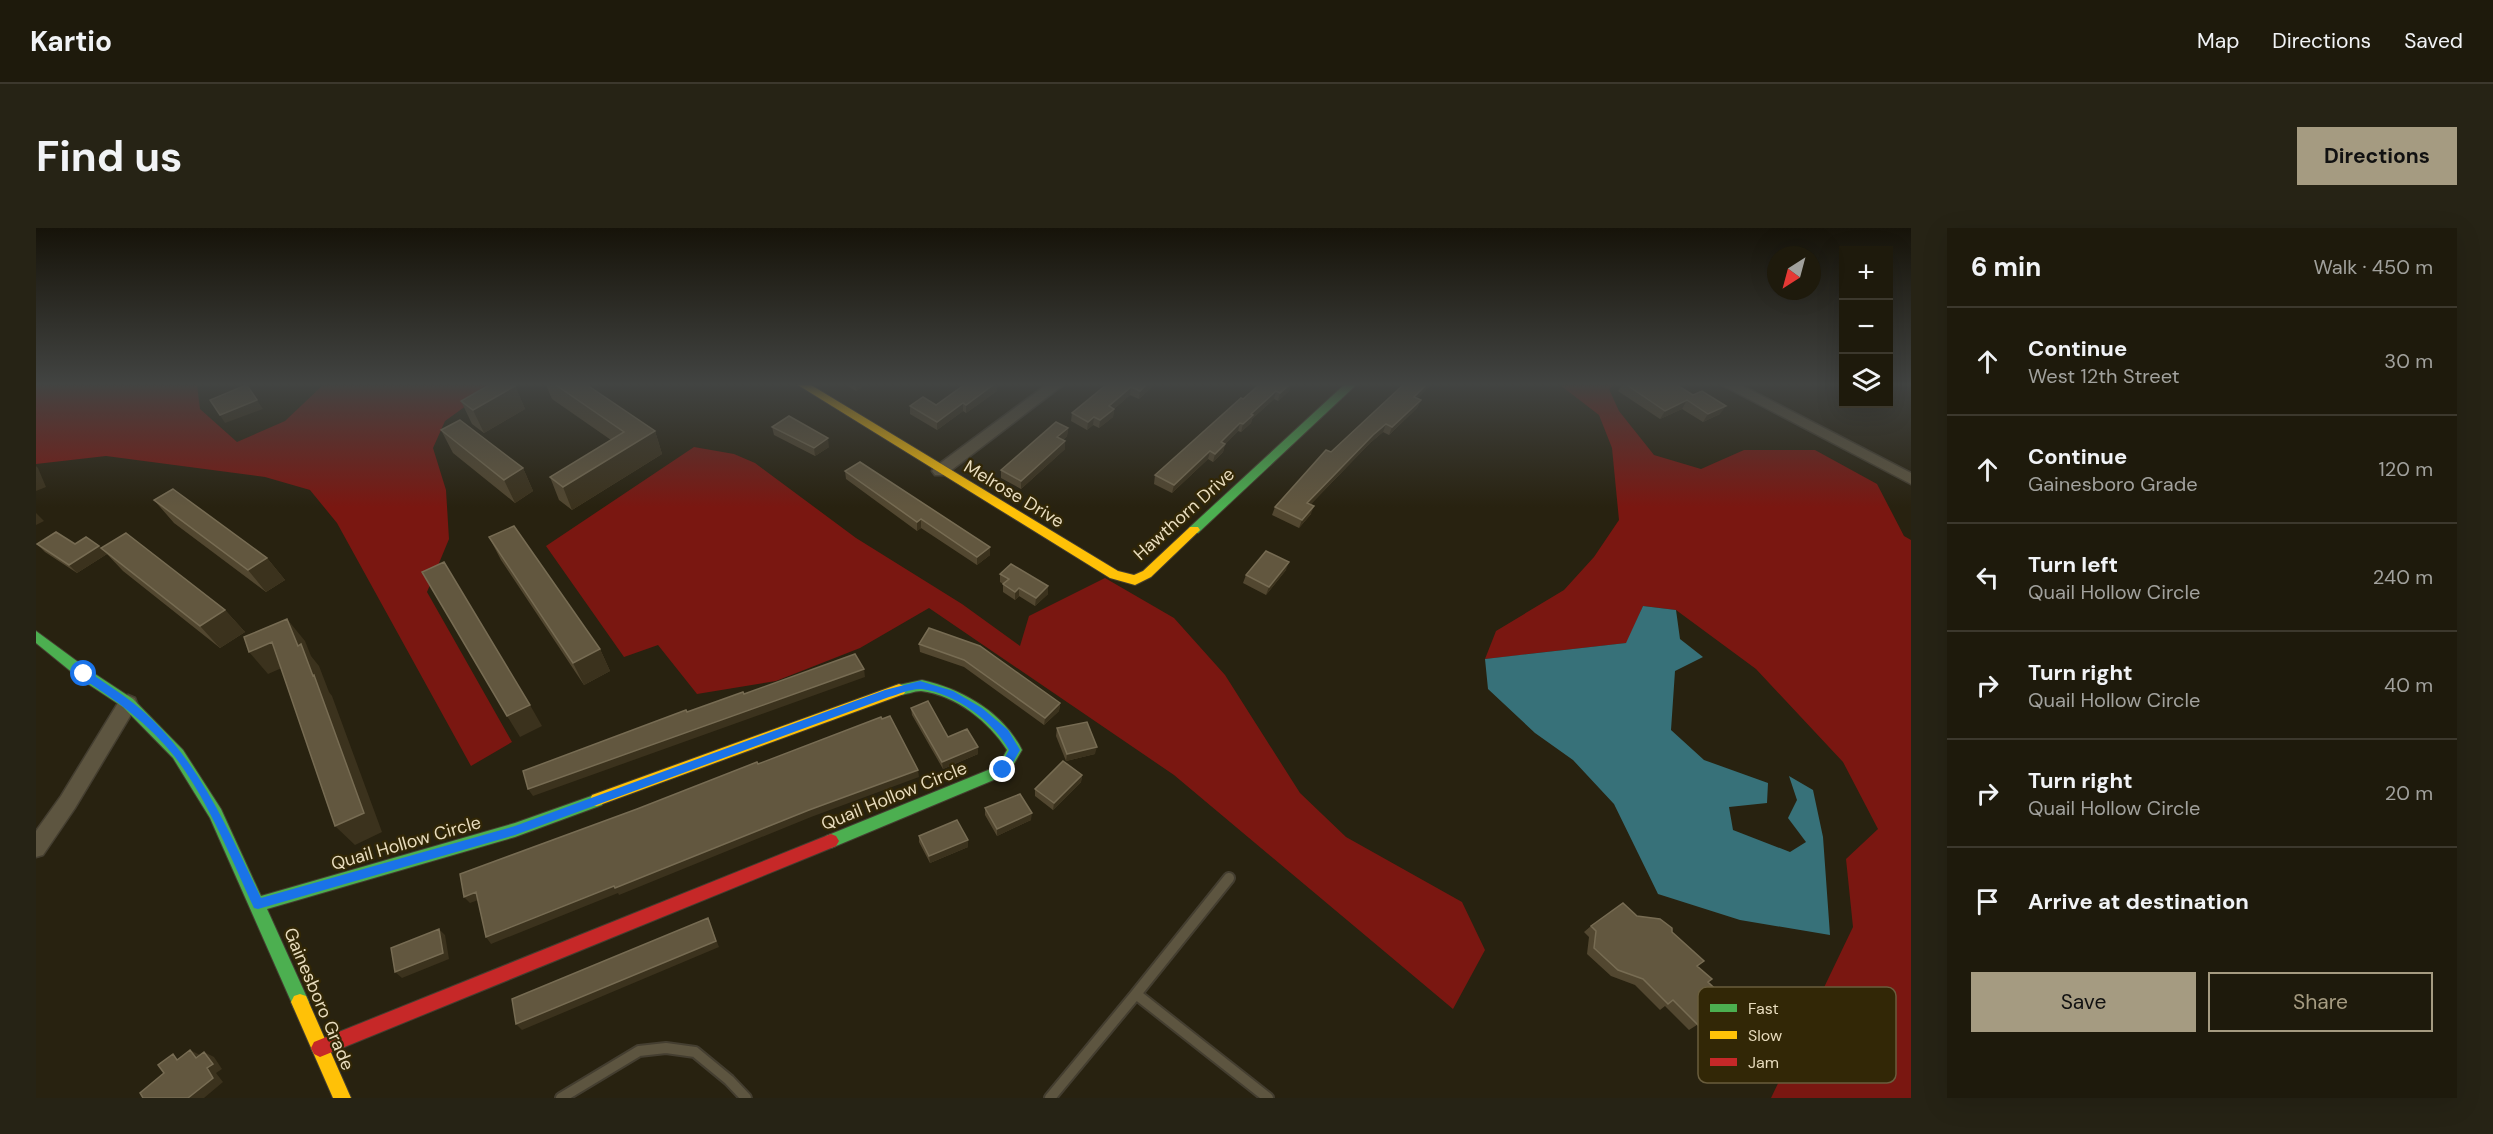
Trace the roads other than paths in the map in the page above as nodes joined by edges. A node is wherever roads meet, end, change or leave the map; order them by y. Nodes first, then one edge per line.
1 (867, 426) edge
2 (1002, 426) edge
3 (1308, 426) edge
4 (1806, 426) edge
5 (940, 471) junction
6 (1911, 479) edge
7 (1114, 575) joint
8 (36, 636) edge
9 (128, 703) junction
10 (36, 848) edge
11 (1229, 878) dead end
12 (258, 904) junction
13 (1136, 994) junction
14 (320, 1048) junction
15 (342, 1098) edge
16 (561, 1098) edge
17 (746, 1098) edge
18 (1050, 1098) edge
19 (1268, 1098) edge

1 - 5 street, Melrose Drive
2 - 5 street
3 - 7 street, Hawthorn Drive
4 - 6 street
5 - 7 street, Melrose Drive
8 - 9 street, Gainesboro Grade
9 - 10 street
9 - 12 street, Gainesboro Grade
11 - 13 lane
12 - 14 street, Gainesboro Grade
12 - 14 street, Quail Hollow Circle
13 - 18 lane
13 - 19 lane
14 - 15 street, Gainesboro Grade
16 - 17 lane

